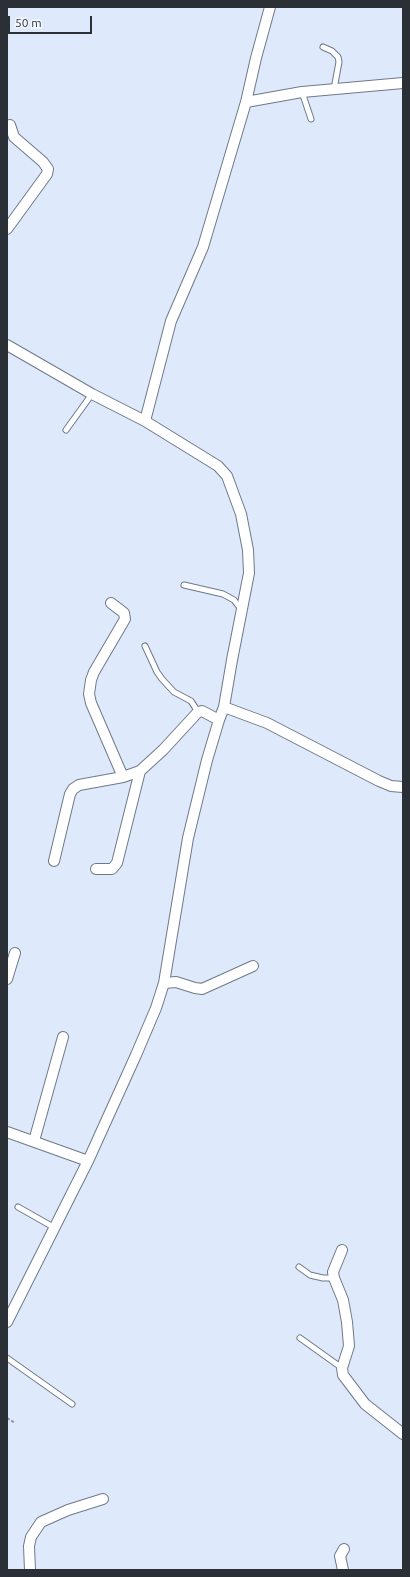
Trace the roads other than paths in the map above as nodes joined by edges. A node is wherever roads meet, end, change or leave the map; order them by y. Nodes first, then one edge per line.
1 (270, 7) edge
2 (324, 47) dead end
3 (403, 83) edge
4 (334, 89) junction
5 (302, 92) junction
6 (246, 102) junction
7 (311, 120) dead end
8 (10, 125) dead end
9 (7, 230) edge
10 (7, 346) edge
11 (92, 394) junction
12 (145, 421) junction
13 (66, 430) dead end
14 (184, 585) dead end
15 (111, 603) dead end
16 (242, 612) junction
17 (145, 646) dead end
18 (224, 707) junction
19 (198, 712) junction
20 (219, 720) junction
21 (140, 771) junction
22 (123, 777) junction
23 (403, 787) edge
24 (54, 861) dead end
25 (96, 869) dead end
26 (15, 953) dead end
27 (253, 966) dead end
28 (7, 978) edge
29 (164, 983) junction
30 (63, 1037) dead end
31 (7, 1132) edge
32 (34, 1141) junction
33 (88, 1161) junction
34 (18, 1208) dead end
35 (55, 1228) junction
36 (342, 1250) dead end
37 (299, 1267) dead end
38 (334, 1278) junction
39 (7, 1322) edge
40 (300, 1338) dead end
41 (7, 1358) edge
42 (342, 1368) junction
43 (72, 1404) dead end
44 (403, 1421) edge
45 (401, 1432) edge
46 (103, 1500) dead end
47 (344, 1549) dead end
48 (30, 1570) edge
49 (343, 1570) edge

1 - 6 street
2 - 4 lane
3 - 4 street
4 - 5 street
5 - 6 street
5 - 7 lane
6 - 12 street
8 - 9 street
10 - 11 street
11 - 12 street
11 - 13 lane
12 - 16 street
14 - 16 lane
15 - 22 street
16 - 18 street
17 - 19 lane
18 - 20 street
18 - 23 street
19 - 20 street
19 - 21 street
20 - 29 street
21 - 22 street
21 - 25 street
22 - 24 street
26 - 28 street
27 - 29 street
29 - 33 street
30 - 32 street
31 - 32 street
32 - 33 street
33 - 35 street
34 - 35 lane
35 - 39 street
36 - 38 street
37 - 38 lane
38 - 42 street
40 - 42 lane
41 - 43 lane
42 - 45 street
44 - 45 street
46 - 48 street
47 - 49 street

